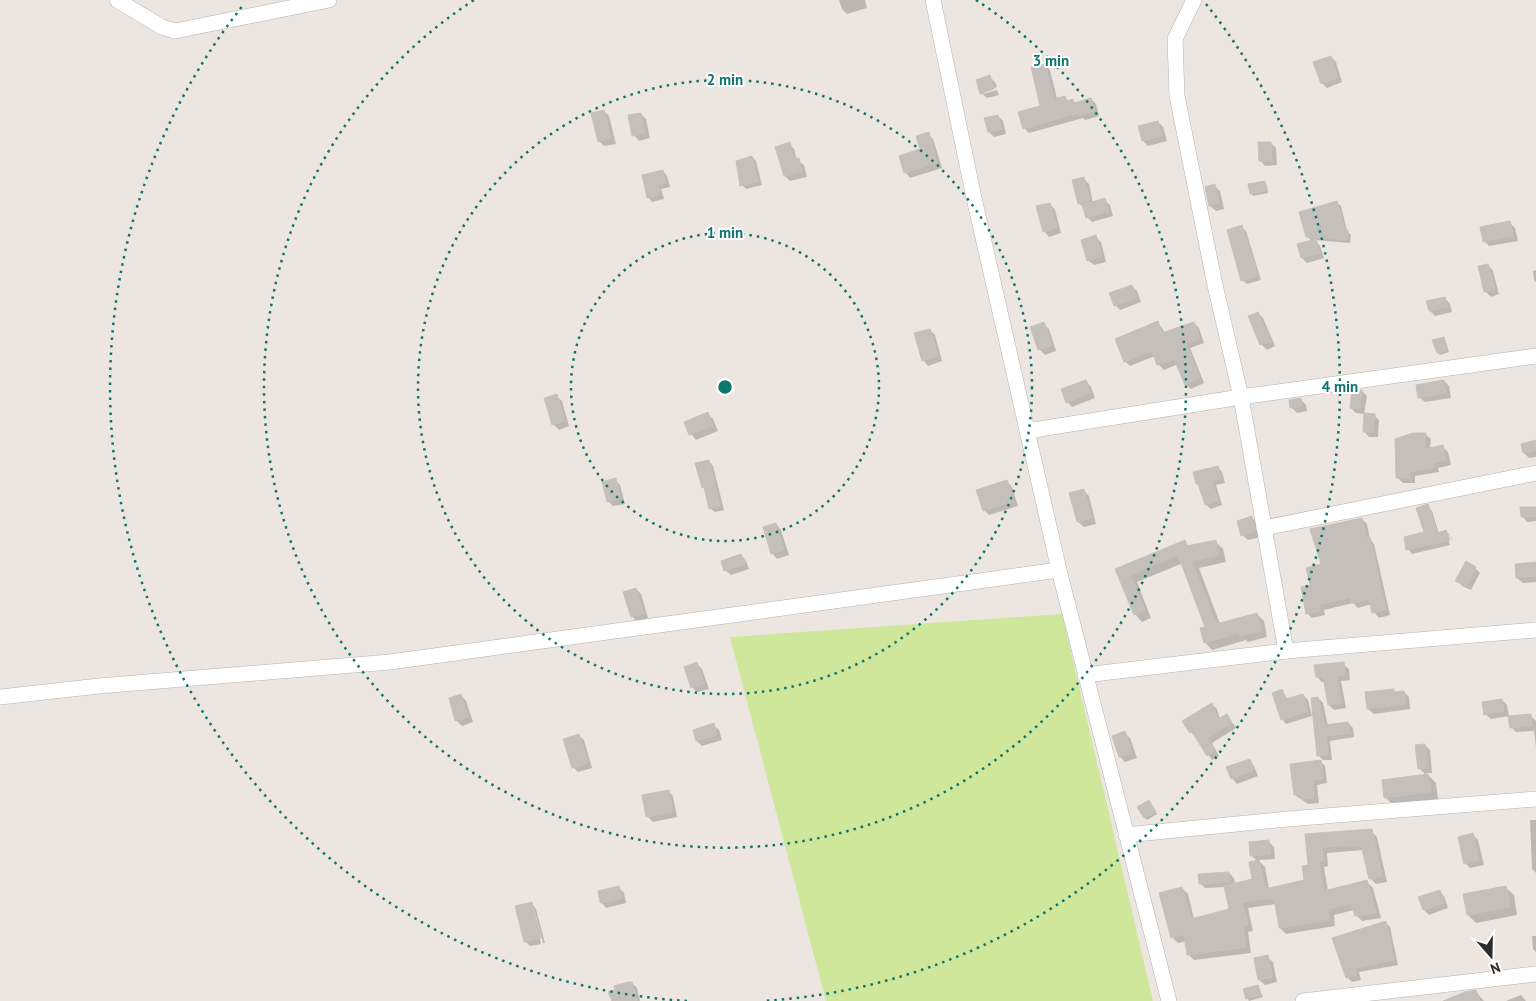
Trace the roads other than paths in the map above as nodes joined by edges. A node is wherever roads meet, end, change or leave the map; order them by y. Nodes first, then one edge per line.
1 (117, 0) edge
2 (329, 0) edge
3 (934, 0) edge
4 (1194, 0) edge
5 (1536, 356) edge
6 (1241, 396) junction
7 (1027, 431) junction
8 (1536, 474) edge
9 (1264, 528) junction
10 (1059, 570) junction
11 (1536, 630) edge
12 (1286, 651) junction
13 (1085, 675) junction
14 (0, 697) edge
15 (1536, 799) edge
16 (1126, 835) junction
17 (1536, 974) edge
18 (1169, 1001) edge
19 (1303, 1001) edge

1 - 2 street
3 - 7 street
4 - 6 street
5 - 6 street
6 - 7 street
6 - 9 street
7 - 10 street
8 - 9 street
9 - 12 street
10 - 13 street
10 - 14 street
11 - 12 street
12 - 13 street
13 - 16 street
15 - 16 street
16 - 18 street
17 - 19 street

